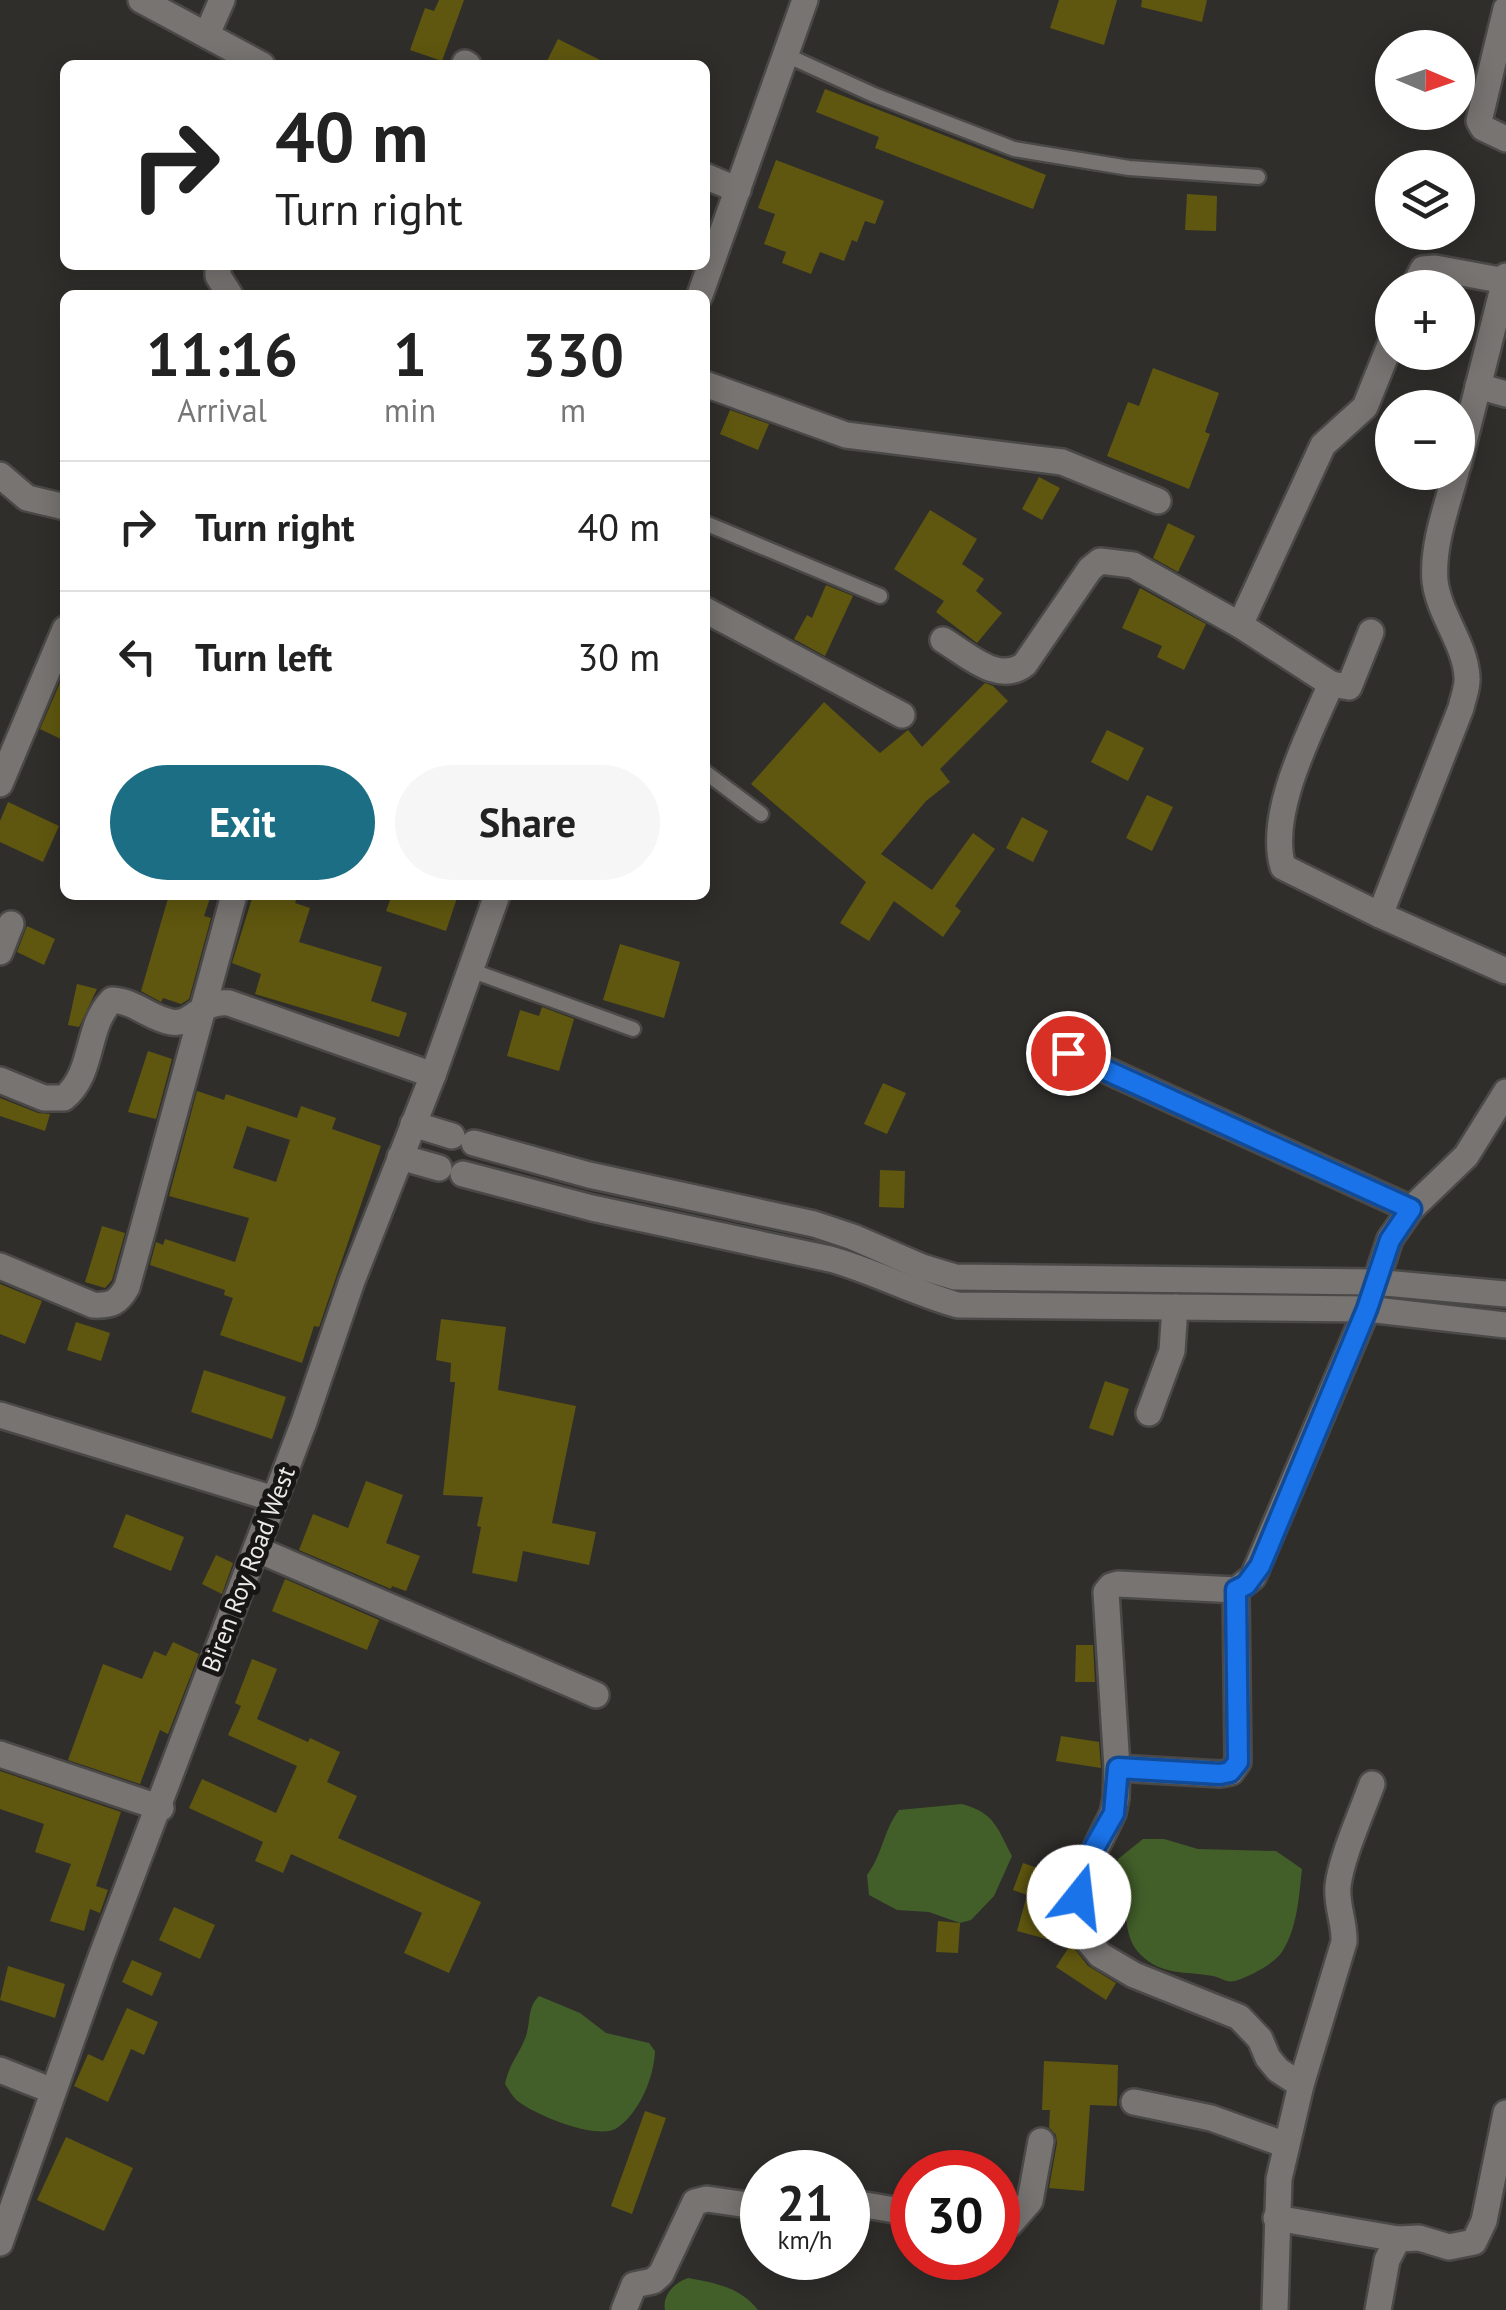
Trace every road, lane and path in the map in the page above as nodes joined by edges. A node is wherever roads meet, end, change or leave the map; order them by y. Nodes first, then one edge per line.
1 (141, 0) edge
2 (222, 0) edge
3 (805, 0) edge
4 (1506, 9) edge
5 (207, 34) junction
6 (786, 55) junction
7 (253, 60) edge
8 (1506, 138) edge
9 (1258, 177) dead end
10 (710, 178) edge
11 (738, 190) junction
12 (710, 267) edge
13 (1422, 270) edge
14 (1448, 270) edge
15 (1475, 274) edge
16 (1505, 279) edge
17 (1380, 370) edge
18 (710, 386) edge
19 (1478, 386) junction
20 (1506, 394) edge
21 (1475, 398) edge
22 (0, 475) edge
23 (1452, 490) edge
24 (1158, 500) dead end
25 (60, 507) edge
26 (710, 525) edge
27 (880, 596) dead end
28 (710, 613) edge
29 (1240, 625) junction
30 (1370, 632) dead end
31 (944, 640) dead end
32 (60, 641) edge
33 (1331, 684) junction
34 (902, 715) dead end
35 (710, 776) edge
36 (0, 784) edge
37 (761, 814) dead end
38 (233, 900) edge
39 (495, 900) edge
40 (1380, 915) junction
41 (12, 924) dead end
42 (0, 952) edge
43 (470, 970) junction
44 (1506, 971) edge
45 (202, 1007) junction
46 (633, 1030) dead end
47 (1068, 1053) dead end
48 (432, 1075) junction
49 (0, 1080) edge
50 (1506, 1092) edge
51 (413, 1124) junction
52 (400, 1157) junction
53 (1411, 1209) junction
54 (0, 1266) edge
55 (1374, 1282) junction
56 (1506, 1294) edge
57 (1175, 1307) junction
58 (1367, 1309) junction
59 (1506, 1324) edge
60 (1149, 1413) dead end
61 (0, 1415) edge
62 (274, 1499) junction
63 (256, 1549) junction
64 (1236, 1590) junction
65 (596, 1695) dead end
66 (0, 1754) edge
67 (1118, 1768) junction
68 (1372, 1784) dead end
69 (160, 1808) junction
70 (0, 2070) edge
71 (1302, 2085) junction
72 (52, 2091) junction
73 (1134, 2102) dead end
74 (1506, 2113) edge
75 (1040, 2141) dead end
76 (1286, 2146) junction
77 (740, 2204) edge
78 (1020, 2212) edge
79 (1276, 2218) junction
80 (1398, 2240) junction
81 (0, 2243) edge
82 (624, 2310) edge
83 (1275, 2310) edge
84 (1378, 2310) edge

1 - 5 street
2 - 5 street
3 - 6 street
4 - 8 street
5 - 7 street
6 - 9 lane
6 - 11 street
10 - 11 street
11 - 12 street
13 - 14 street
15 - 16 street
16 - 19 street
17 - 29 street
18 - 24 street
19 - 20 street
19 - 21 street
22 - 25 street
23 - 40 street
26 - 27 lane
28 - 34 street
29 - 31 street
29 - 33 street
30 - 33 street
32 - 36 street
33 - 40 street
35 - 37 lane
38 - 45 street
39 - 43 street, Biren Roy Road West
40 - 44 street
41 - 42 street
43 - 46 lane
43 - 48 street, Biren Roy Road West
45 - 48 street
45 - 49 street
45 - 54 street
47 - 53 street
48 - 51 street, Biren Roy Road West
50 - 53 street
51 - 52 street, Biren Roy Road West
51 - 55 street
52 - 57 street
52 - 62 street, Biren Roy Road West
53 - 55 street
55 - 56 street
55 - 58 street
57 - 58 street
57 - 60 street
58 - 59 street
58 - 64 street
61 - 62 street
62 - 63 street, Biren Roy Road West
63 - 65 street
63 - 69 street, Biren Roy Road West
64 - 67 street
64 - 67 street
66 - 69 street
67 - 71 street
68 - 71 street
69 - 72 street, Biren Roy Road West
70 - 72 street
71 - 76 street
72 - 81 street, Biren Roy Road West
73 - 76 street
74 - 80 street
75 - 78 street
76 - 79 street
77 - 82 street
79 - 80 street
79 - 83 street
80 - 84 street

